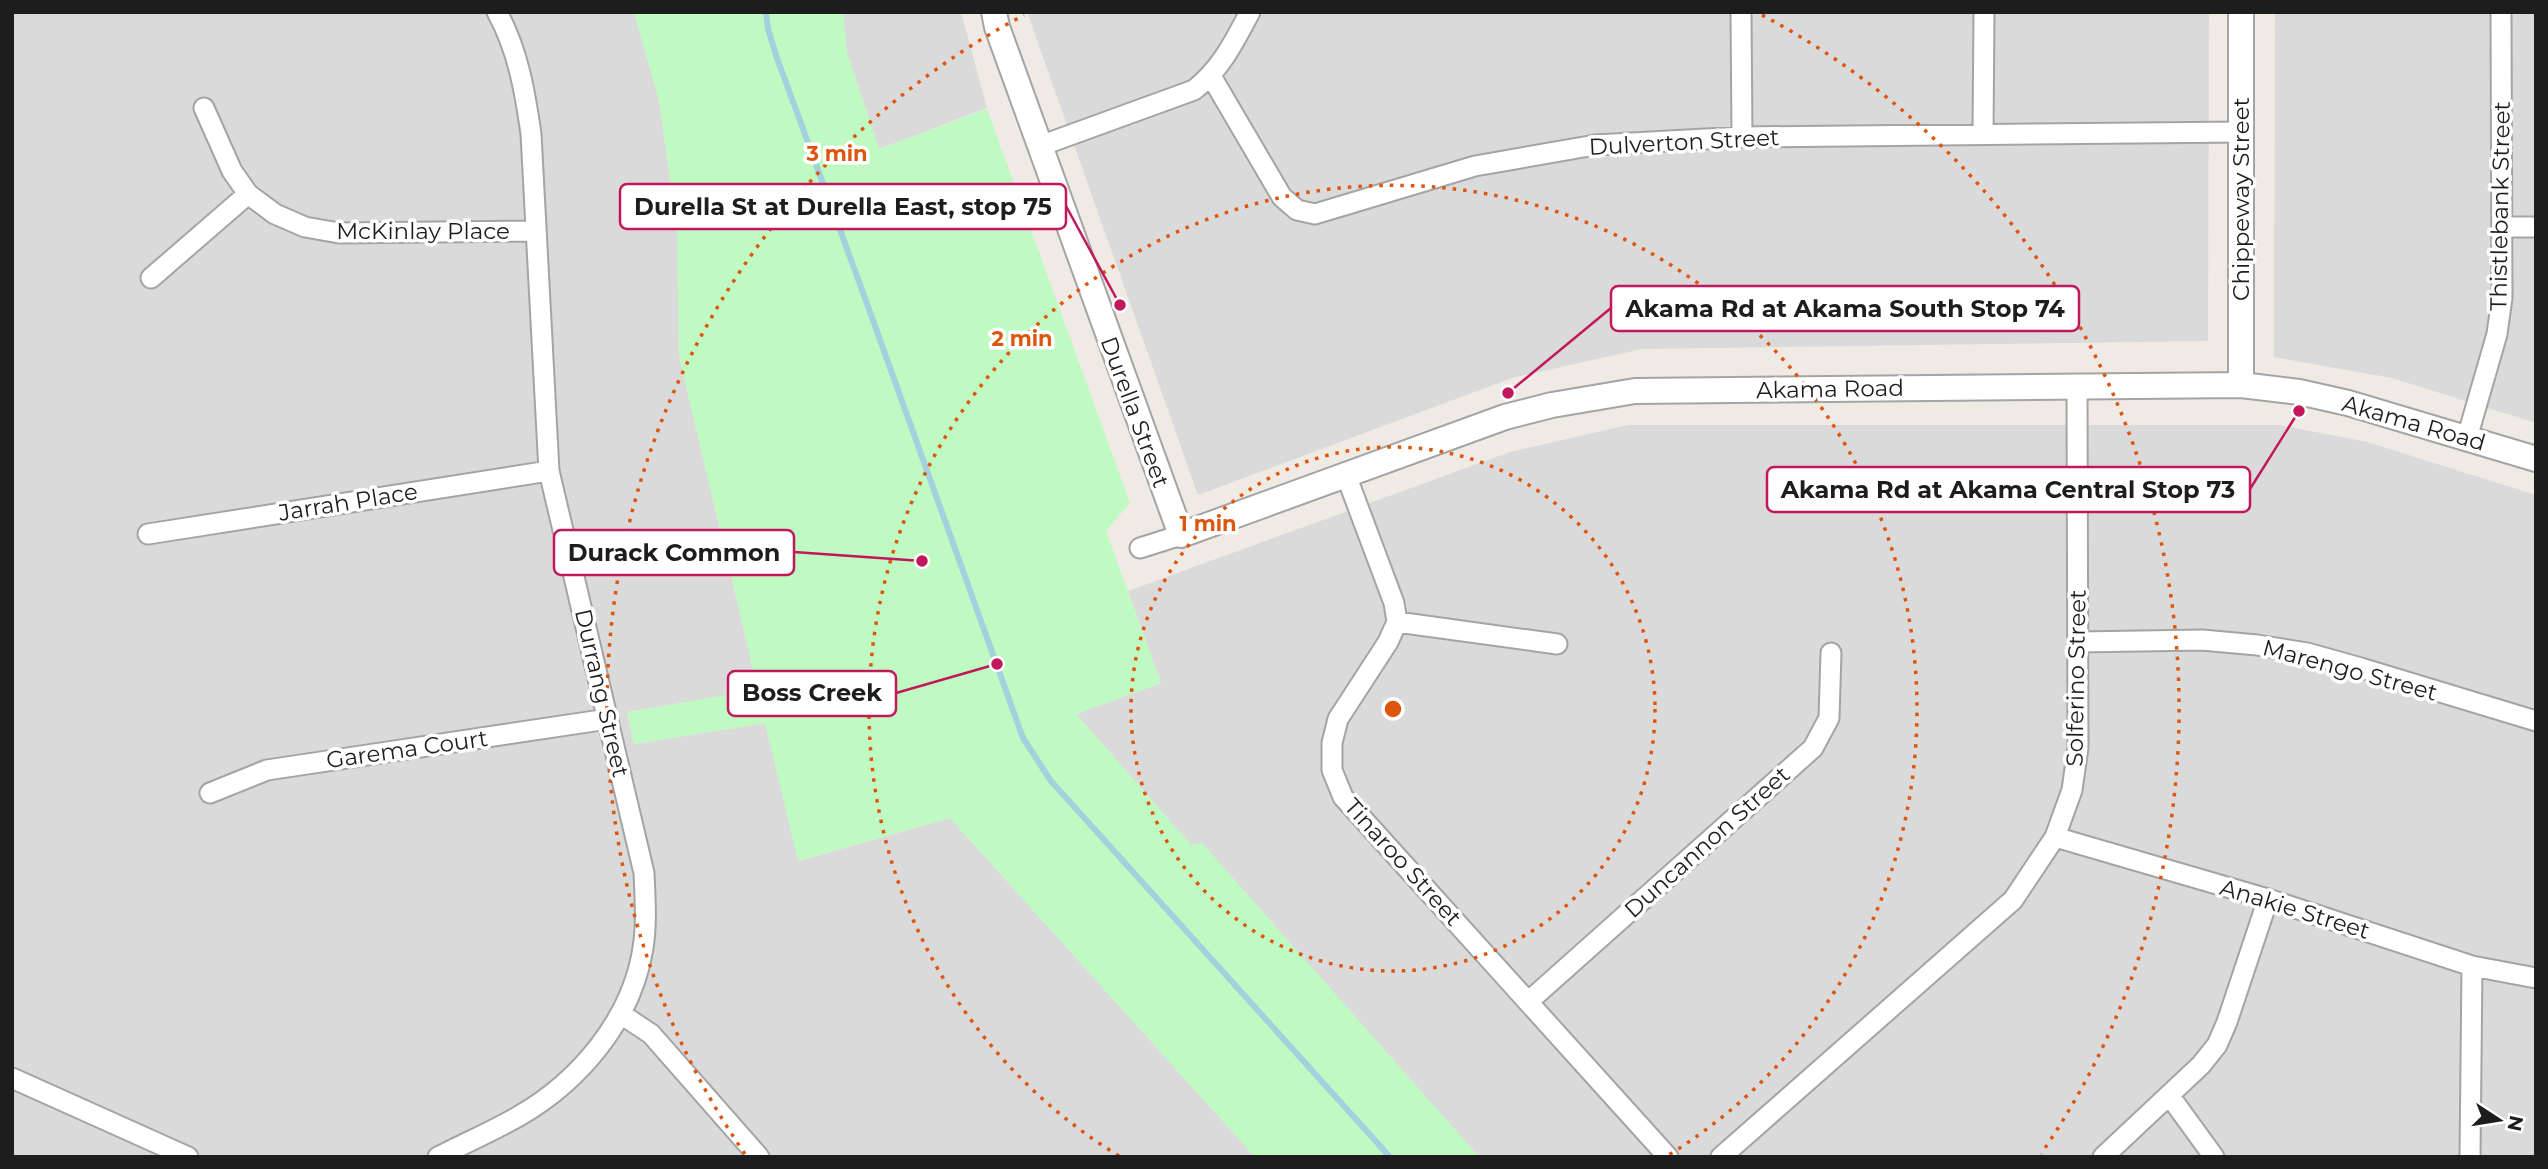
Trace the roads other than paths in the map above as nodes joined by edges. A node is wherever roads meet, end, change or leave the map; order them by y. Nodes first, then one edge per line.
1 (497, 12) edge
2 (994, 12) edge
3 (1250, 12) edge
4 (1741, 12) edge
5 (1984, 12) edge
6 (2241, 12) edge
7 (2501, 12) edge
8 (1211, 76) junction
9 (204, 107) dead end
10 (2241, 132) junction
11 (1983, 134) junction
12 (1742, 136) junction
13 (1040, 146) junction
14 (248, 194) junction
15 (2502, 227) junction
16 (2536, 227) edge
17 (536, 231) junction
18 (151, 278) dead end
19 (2241, 385) junction
20 (2077, 387) junction
21 (2467, 438) junction
22 (2536, 459) edge
23 (549, 471) junction
24 (1346, 475) junction
25 (148, 534) dead end
26 (1181, 535) junction
27 (1140, 548) dead end
28 (1397, 622) junction
29 (2078, 642) junction
30 (1557, 644) dead end
31 (1830, 653) dead end
32 (608, 719) junction
33 (2536, 721) edge
34 (210, 793) dead end
35 (2055, 837) junction
36 (2268, 900) junction
37 (2472, 966) junction
38 (2536, 978) edge
39 (1528, 1002) junction
40 (621, 1014) junction
41 (12, 1078) edge
42 (2169, 1095) junction
43 (180, 1155) edge
44 (438, 1157) edge
45 (759, 1157) edge
46 (1668, 1157) edge
47 (1721, 1157) edge
48 (2103, 1157) edge
49 (2214, 1157) edge
50 (2470, 1157) edge

1 - 17 street, Durrang Street
2 - 13 street, Durella Street
3 - 8 street
4 - 12 street
5 - 11 street
6 - 10 street, Chippeway Street
7 - 15 street, Thistlebank Street
8 - 12 street, Dulverton Street
8 - 13 street
9 - 14 street, McKinlay Place
10 - 11 street, Dulverton Street
10 - 19 street, Chippeway Street
11 - 12 street, Dulverton Street
13 - 26 street, Durella Street
14 - 17 street, McKinlay Place
14 - 18 street
15 - 16 street
15 - 21 street, Thistlebank Street
17 - 23 street, Durrang Street
19 - 20 street, Akama Road
19 - 21 street, Akama Road
20 - 24 street, Akama Road
20 - 29 street, Solferino Street
21 - 22 street, Akama Road
23 - 25 street, Jarrah Place
23 - 32 street, Durrang Street
24 - 26 street, Akama Road
24 - 28 street
26 - 27 street, Akama Road
28 - 30 street
28 - 39 street, Tinaroo Street
29 - 33 street, Marengo Street
29 - 35 street, Solferino Street
31 - 39 street, Duncannon Street
32 - 34 street, Garema Court
32 - 40 street, Durrang Street
35 - 36 street, Anakie Street
35 - 47 street, Solferino Street
36 - 37 street, Anakie Street
36 - 42 street
37 - 38 street, Anakie Street
37 - 50 street
39 - 46 street, Tinaroo Street
40 - 44 street, Durrang Street
40 - 45 street
41 - 43 street
42 - 48 street
42 - 49 street

